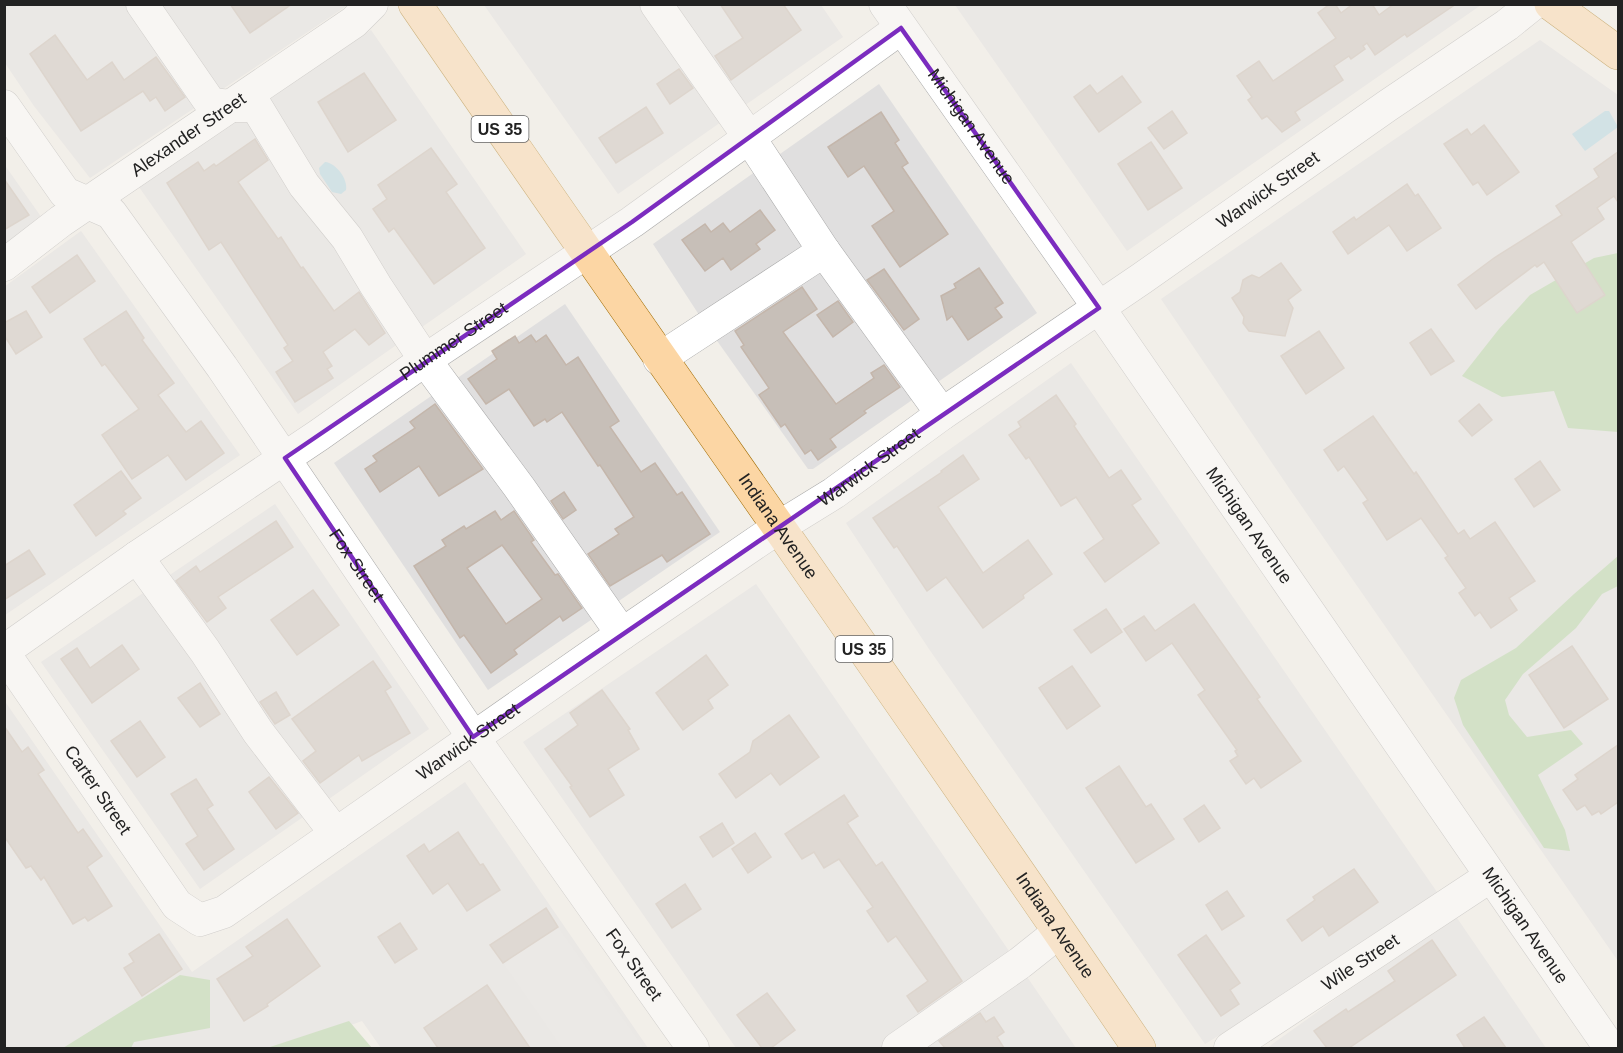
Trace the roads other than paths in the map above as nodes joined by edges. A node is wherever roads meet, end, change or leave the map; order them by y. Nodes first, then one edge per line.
1 (142, 4) edge
2 (372, 4) edge
3 (415, 4) edge
4 (656, 4) edge
5 (1533, 4) edge
6 (1551, 4) edge
7 (893, 16) edge
8 (1618, 53) edge
9 (4, 106) edge
10 (231, 106) junction
11 (748, 137) junction
12 (87, 204) junction
13 (824, 251) junction
14 (586, 253) junction
15 (4, 265) edge
16 (1099, 308) junction
17 (660, 358) junction
18 (425, 360) junction
19 (942, 414) junction
20 (285, 458) junction
21 (779, 527) junction
22 (137, 557) junction
23 (622, 634) junction
24 (4, 652) edge
25 (473, 737) junction
26 (336, 834) junction
27 (1491, 876) junction
28 (200, 920) joint
29 (1059, 932) junction
30 (693, 1048) edge
31 (898, 1048) edge
32 (1139, 1048) edge
33 (1230, 1048) edge
34 (1610, 1048) edge

1 - 10 street
2 - 10 street, Alexander Street
3 - 14 main road, Indiana Avenue / US 35
4 - 11 street
5 - 16 street, Warwick Street
6 - 8 main road
7 - 11 street, Plummer Street
7 - 16 street, Michigan Avenue
9 - 12 street, Fox Street
10 - 12 street, Alexander Street
10 - 18 street
11 - 13 street
11 - 14 street, Plummer Street
12 - 15 street, Alexander Street
12 - 20 street, Fox Street
13 - 17 street
13 - 19 street
14 - 17 main road, Indiana Avenue / US 35
14 - 18 street, Plummer Street
16 - 19 street, Warwick Street
16 - 27 street, Michigan Avenue
17 - 21 main road, Indiana Avenue / US 35
18 - 20 street, Plummer Street
18 - 23 street
19 - 21 street, Warwick Street
20 - 22 street, Plummer Street
20 - 25 street, Fox Street
21 - 23 street, Warwick Street
21 - 29 main road, Indiana Avenue / US 35
22 - 24 street, Plummer Street
22 - 26 street
23 - 25 street, Warwick Street
24 - 28 street, Carter Street
25 - 26 street, Warwick Street
25 - 30 street, Fox Street
26 - 28 street, Warwick Street
27 - 33 street, Wile Street
27 - 34 street, Michigan Avenue
29 - 31 street
29 - 32 main road, Indiana Avenue / US 35

